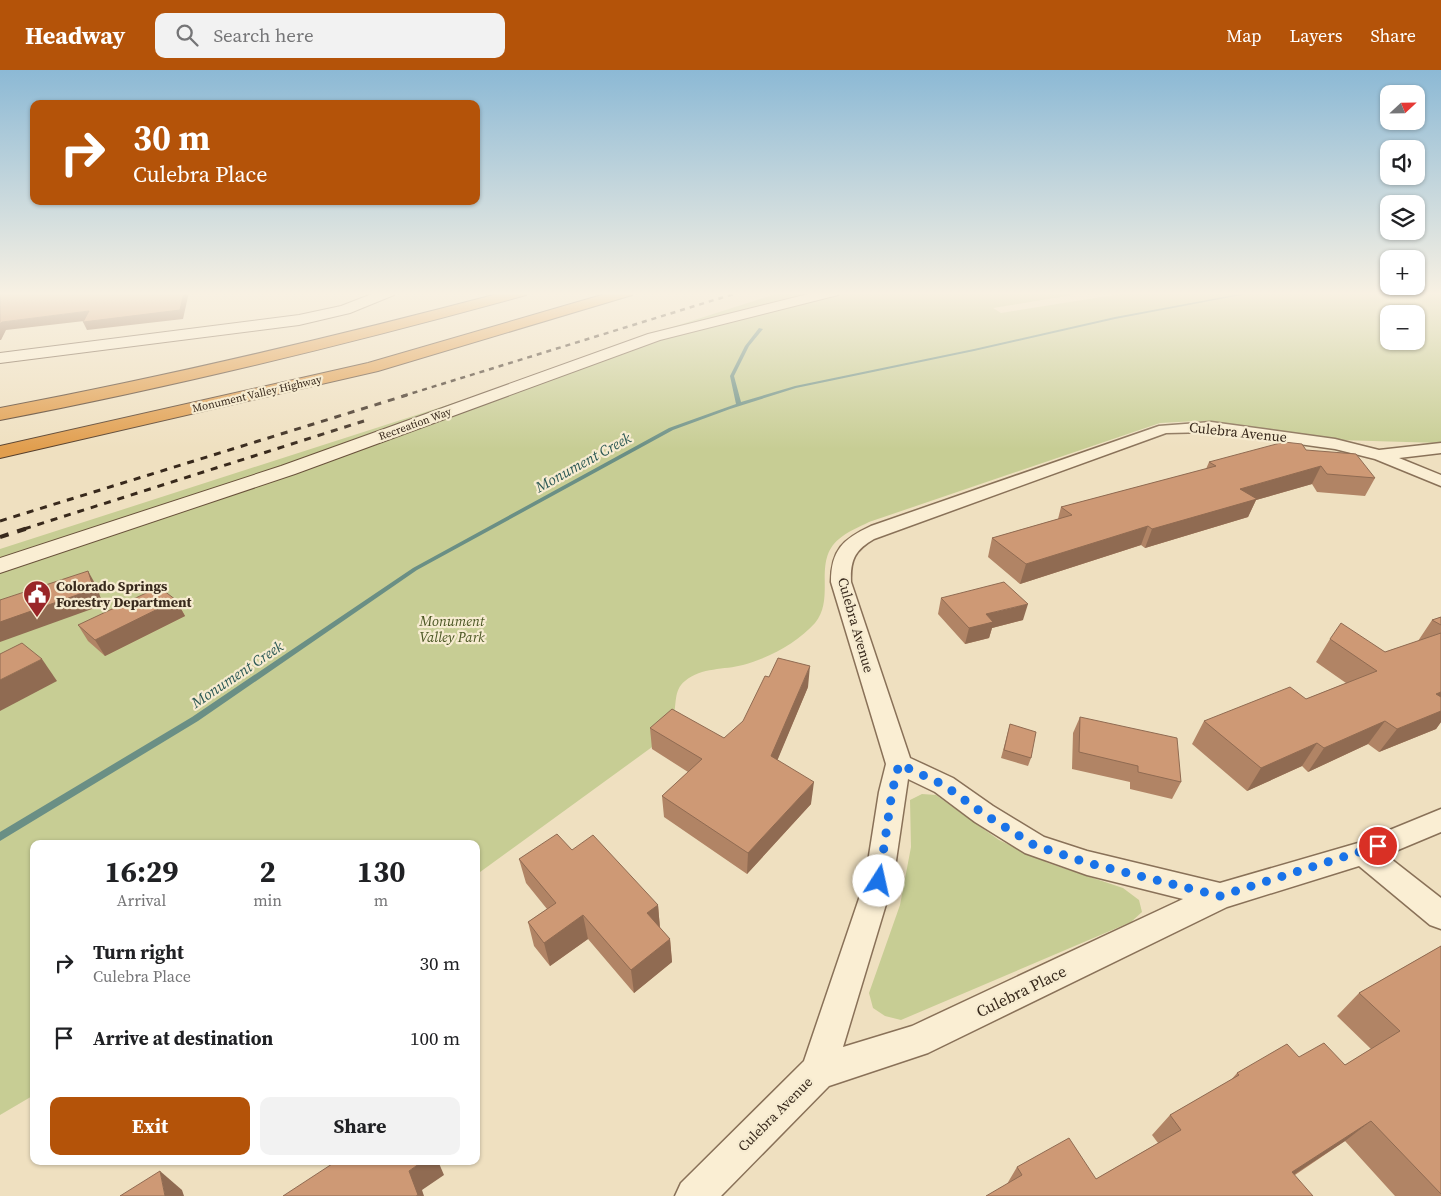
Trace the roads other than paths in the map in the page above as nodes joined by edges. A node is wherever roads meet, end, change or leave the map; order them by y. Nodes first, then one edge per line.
1 (110, 345) edge
2 (302, 345) edge
3 (320, 345) edge
4 (446, 345) edge
5 (633, 345) edge
6 (0, 358) edge
7 (281, 389) junction
8 (0, 402) edge
9 (0, 414) edge
10 (1441, 448) edge
11 (0, 452) edge
12 (1379, 455) junction
13 (0, 463) edge
14 (1441, 481) edge
15 (0, 566) edge
16 (899, 764) junction
17 (1441, 820) edge
18 (1363, 853) junction
19 (1220, 896) junction
20 (1441, 916) edge
21 (818, 1072) junction
22 (694, 1196) edge

1 - 6 street
2 - 8 highway
3 - 9 highway
4 - 7 highway, Monument Valley Highway
5 - 15 street, Recreation Way
7 - 11 highway, Monument Valley Highway
7 - 13 highway
10 - 12 street, Culebra Avenue
12 - 14 street
12 - 16 street, Culebra Avenue
16 - 19 street
16 - 21 street, Culebra Avenue
17 - 18 street, Culebra Place
18 - 19 street, Culebra Place
18 - 20 street
19 - 21 street, Culebra Place
21 - 22 street, Culebra Avenue

